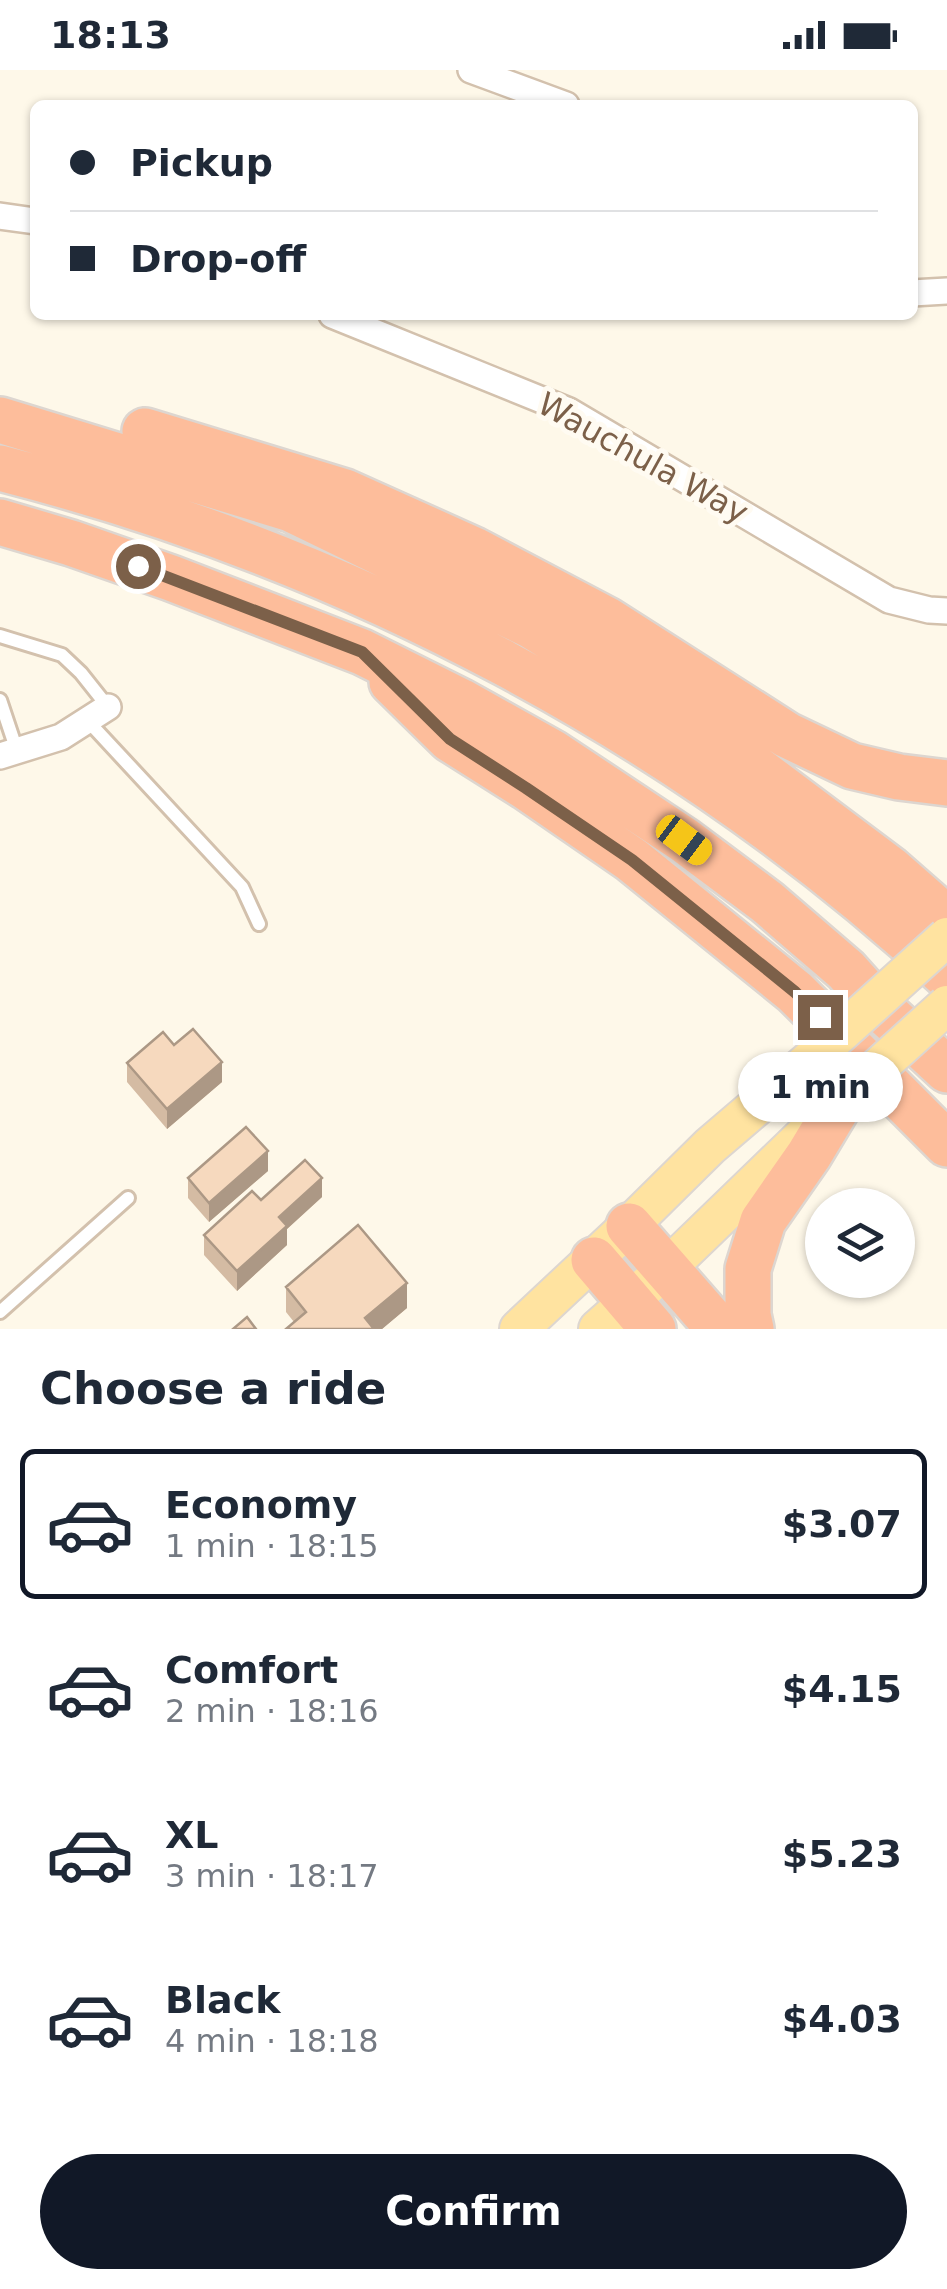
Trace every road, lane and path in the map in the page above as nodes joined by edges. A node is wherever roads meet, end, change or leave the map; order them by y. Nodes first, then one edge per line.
1 (471, 70) edge
2 (552, 100) edge
3 (0, 216) edge
4 (30, 220) edge
5 (947, 291) edge
6 (918, 292) edge
7 (344, 320) edge
8 (0, 391) edge
9 (0, 420) edge
10 (0, 468) edge
11 (0, 522) edge
12 (947, 611) edge
13 (0, 636) edge
14 (362, 652) junction
15 (0, 700) edge
16 (97, 713) junction
17 (8, 754) edge
18 (947, 783) edge
19 (947, 919) edge
20 (259, 924) dead end
21 (947, 936) edge
22 (947, 976) edge
23 (947, 1005) edge
24 (947, 1070) edge
25 (847, 1096) junction
26 (947, 1144) edge
27 (128, 1198) dead end
28 (629, 1226) junction
29 (594, 1260) junction
30 (667, 1268) junction
31 (0, 1312) edge
32 (626, 1320) edge
33 (519, 1329) edge
34 (719, 1329) edge
35 (750, 1329) edge

1 - 2 street
3 - 4 street
5 - 6 street
7 - 12 street, Wauchula Way
8 - 18 highway
9 - 19 highway
10 - 22 highway
11 - 14 highway
13 - 16 lane
14 - 24 highway
14 - 26 highway
15 - 17 lane
16 - 17 street
16 - 20 lane
21 - 28 main road, bridge
23 - 25 main road, bridge
25 - 30 main road
25 - 35 highway
27 - 31 lane
28 - 29 main road
28 - 30 highway
29 - 32 highway
29 - 33 main road
30 - 32 main road
30 - 34 highway

